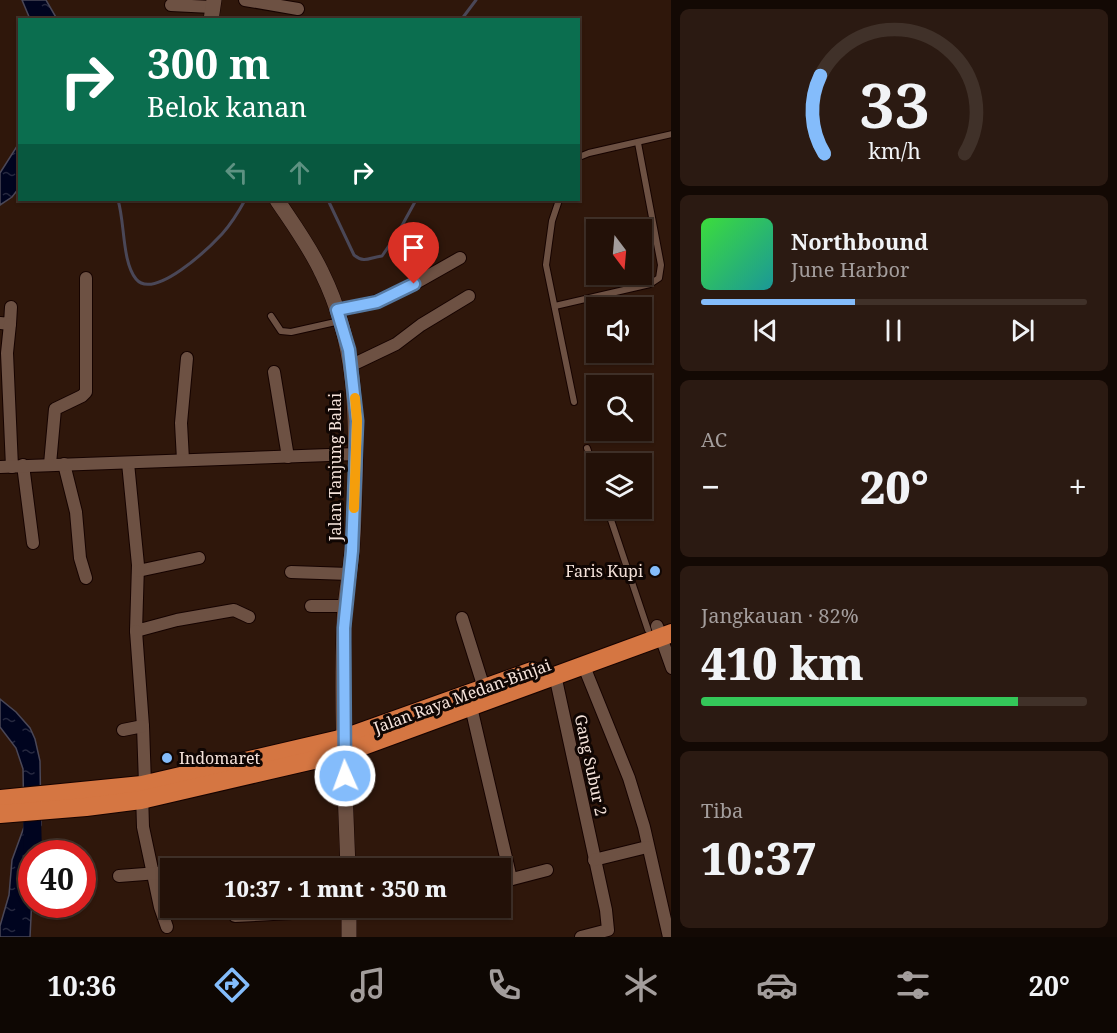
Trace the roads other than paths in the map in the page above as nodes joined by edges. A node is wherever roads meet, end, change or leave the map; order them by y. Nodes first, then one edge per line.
1 (245, 0) edge
2 (171, 5) dead end
3 (213, 9) edge
4 (298, 9) dead end
5 (671, 134) edge
6 (638, 143) junction
7 (580, 157) edge
8 (278, 201) edge
9 (559, 201) edge
10 (460, 258) dead end
11 (86, 279) dead end
12 (470, 296) dead end
13 (555, 306) junction
14 (11, 307) dead end
15 (271, 316) dead end
16 (339, 316) junction
17 (5, 323) edge
18 (187, 358) dead end
19 (352, 364) junction
20 (274, 372) dead end
21 (574, 402) dead end
22 (587, 448) dead end
23 (589, 453) edge
24 (356, 454) junction
25 (288, 456) junction
26 (183, 460) junction
27 (128, 463) junction
28 (50, 464) junction
29 (64, 464) junction
30 (12, 466) edge
31 (612, 519) edge
32 (33, 543) dead end
33 (199, 558) dead end
34 (138, 571) junction
35 (291, 572) dead end
36 (349, 574) junction
37 (86, 578) dead end
38 (311, 606) dead end
39 (345, 606) junction
40 (249, 617) dead end
41 (462, 618) dead end
42 (662, 630) edge
43 (136, 631) junction
44 (583, 664) junction
45 (671, 667) edge
46 (555, 675) junction
47 (484, 688) junction
48 (471, 707) junction
49 (143, 726) junction
50 (123, 730) dead end
51 (344, 745) junction
52 (143, 789) junction
53 (0, 799) edge
54 (61, 806) junction
55 (0, 814) edge
56 (0, 822) edge
57 (647, 847) junction
58 (348, 858) edge
59 (501, 858) edge
60 (594, 860) junction
61 (547, 870) dead end
62 (160, 873) edge
63 (154, 874) junction
64 (119, 876) dead end
65 (511, 880) edge
66 (349, 918) edge
67 (166, 927) dead end
68 (610, 933) edge
69 (349, 937) edge
70 (581, 937) edge
71 (669, 937) edge

1 - 4 street
2 - 3 street
5 - 6 lane
6 - 7 lane
6 - 13 lane
8 - 16 street, Jalan Tanjung Balai
9 - 13 lane
10 - 16 street
11 - 28 street
12 - 19 street
13 - 21 lane
14 - 17 street
15 - 16 lane
16 - 19 street, Jalan Tanjung Balai
17 - 30 street
18 - 26 street
19 - 24 street, Jalan Tanjung Balai
20 - 25 street
22 - 23 lane
24 - 25 street
24 - 36 street, Jalan Tanjung Balai
25 - 26 street
26 - 27 street
27 - 29 street
27 - 34 street
28 - 29 street
28 - 30 street
29 - 37 street
30 - 32 street
31 - 42 lane
33 - 34 street
34 - 43 street
35 - 36 street
36 - 39 street, Jalan Tanjung Balai
38 - 39 street
39 - 51 street, Jalan Tanjung Balai
40 - 43 street
41 - 47 street
42 - 44 highway, Jalan Raya Medan-Binjai
42 - 45 street
42 - 47 highway, Jalan Raya Medan-Binjai
43 - 49 street
44 - 46 highway, Jalan Raya Medan-Binjai
44 - 57 street
46 - 48 highway, Jalan Raya Medan-Binjai
46 - 60 street, Gang Subur 2
47 - 51 highway, Jalan Raya Medan-Binjai
48 - 51 highway, Jalan Raya Medan-Binjai
48 - 59 street
49 - 50 street
49 - 52 street
51 - 52 highway, Jalan Raya Medan-Binjai
51 - 58 street, Jalan Tanjung Balai
52 - 54 highway, Jalan Raya Medan-Binjai
52 - 54 highway, Jalan Raya Medan-Binjai
52 - 63 street
53 - 54 highway, Jalan Raya Medan-Binjai
54 - 55 highway, Jalan Raya Medan-Binjai
54 - 56 highway, Jalan Raya Medan-Binjai
57 - 60 street
57 - 71 street
60 - 68 street, Gang Subur 2
61 - 65 street
62 - 63 street
63 - 64 street
63 - 67 street
66 - 69 street
68 - 70 street

